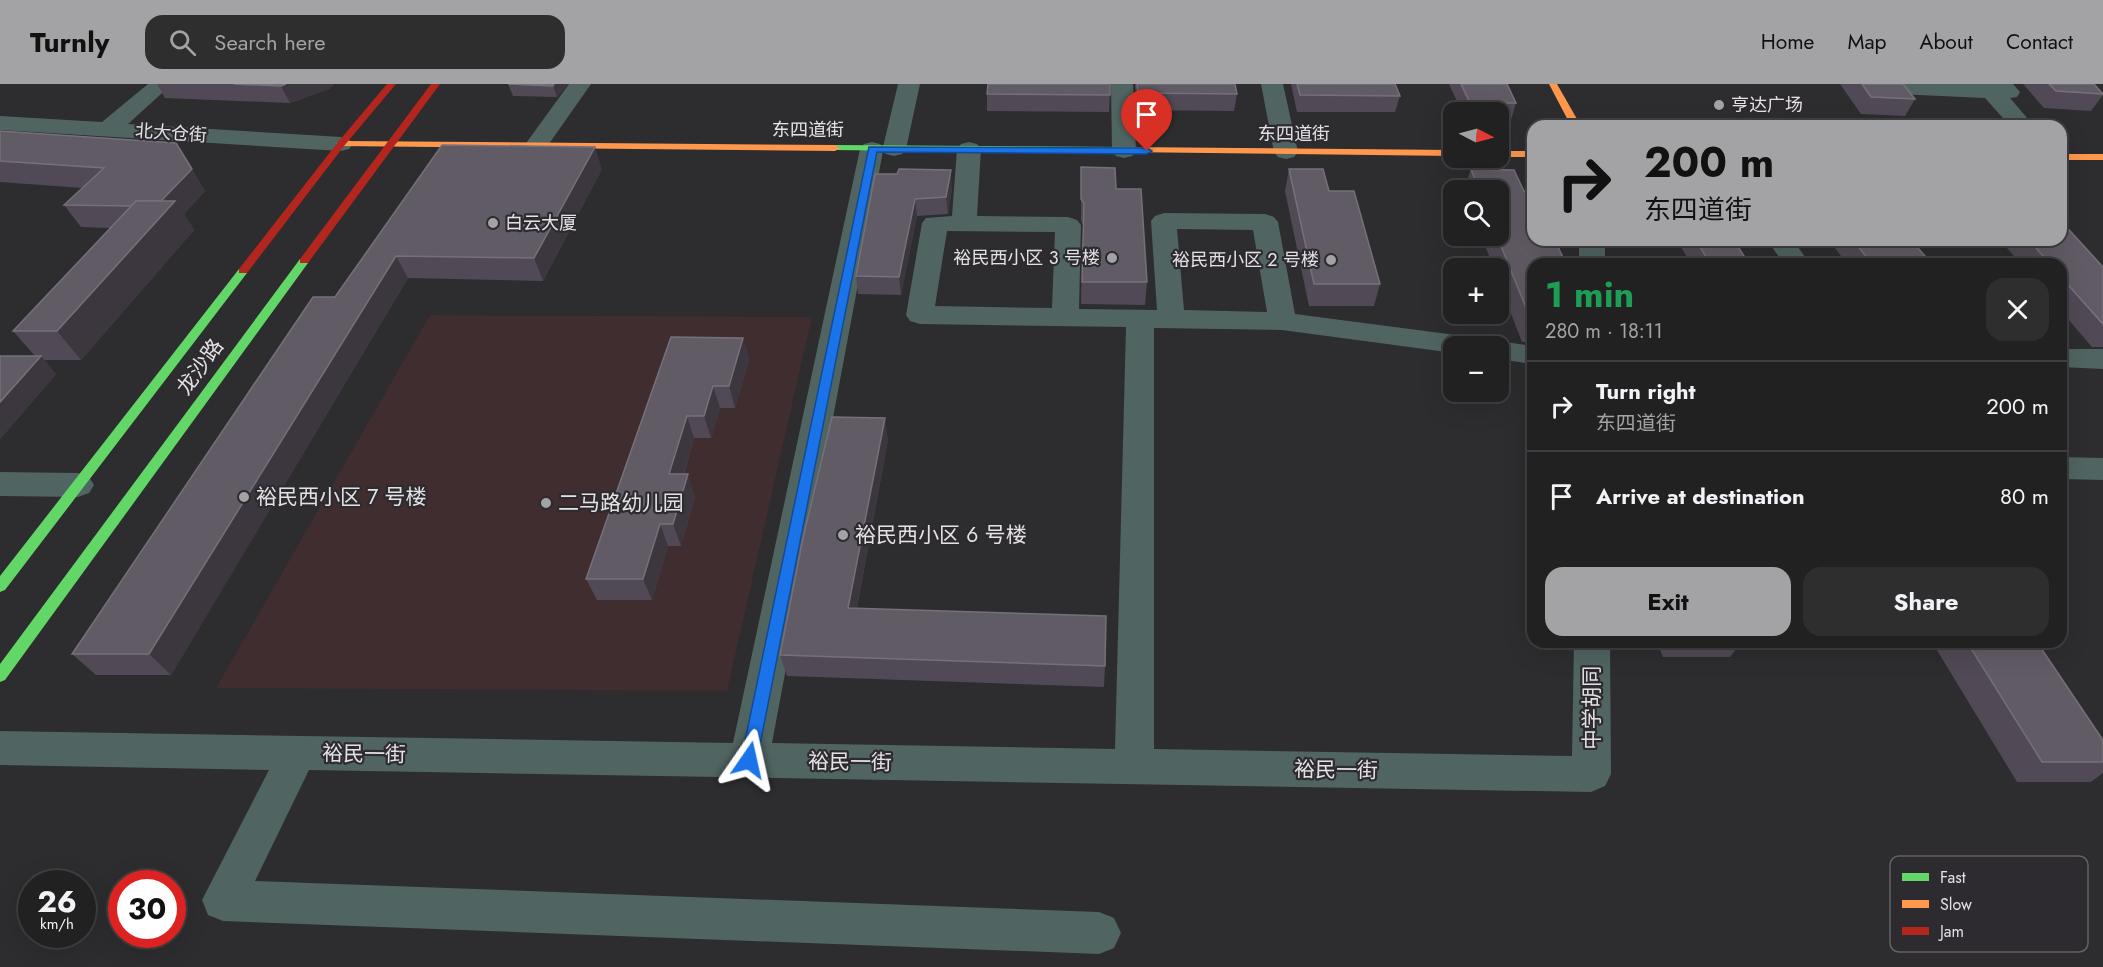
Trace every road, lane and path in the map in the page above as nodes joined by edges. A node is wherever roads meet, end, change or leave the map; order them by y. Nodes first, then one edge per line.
1 (161, 84) edge
2 (393, 84) edge
3 (436, 84) edge
4 (580, 84) edge
5 (909, 84) edge
6 (1122, 84) edge
7 (1272, 84) edge
8 (1553, 84) edge
9 (1895, 84) edge
10 (1996, 88) edge
11 (1573, 120) edge
12 (2018, 120) edge
13 (0, 123) edge
14 (108, 129) junction
15 (341, 144) junction
16 (388, 145) junction
17 (536, 146) junction
18 (883, 149) junction
19 (969, 149) junction
20 (1124, 151) junction
21 (1286, 152) junction
22 (1443, 153) edge
23 (1509, 154) edge
24 (1527, 154) edge
25 (2067, 157) edge
26 (2103, 157) edge
27 (964, 224) junction
28 (1051, 317) junction
29 (1155, 319) junction
30 (1282, 321) junction
31 (1443, 342) edge
32 (1509, 352) edge
33 (1527, 354) edge
34 (2067, 358) edge
35 (2103, 358) edge
36 (2067, 468) edge
37 (2103, 469) edge
38 (0, 484) edge
39 (78, 484) junction
40 (0, 586) edge
41 (1592, 648) edge
42 (0, 676) edge
43 (0, 748) edge
44 (298, 753) junction
45 (749, 760) junction
46 (1134, 766) junction
47 (1592, 774) joint
48 (1099, 933) dead end

1 - 14 street
2 - 15 main road, 龙沙路
3 - 16 main road, 龙沙路
4 - 17 street
5 - 18 street
6 - 20 street
7 - 21 street
8 - 11 main road
9 - 10 street
10 - 12 street
13 - 14 street, 北大仓街
14 - 15 street, 北大仓街
15 - 16 main road, 东四道街
15 - 39 main road, 龙沙路
16 - 17 main road, 东四道街
16 - 42 main road, 龙沙路
17 - 18 main road, 东四道街
18 - 19 main road, 东四道街
18 - 45 street
19 - 20 main road, 东四道街
19 - 27 street
20 - 21 main road, 东四道街
21 - 22 main road, 东四道街
23 - 24 main road
25 - 26 main road
27 - 28 street
27 - 28 street
28 - 29 street
29 - 30 street
29 - 30 street
29 - 46 street
30 - 31 street
32 - 33 street
34 - 35 street
36 - 37 street
38 - 39 street
39 - 40 main road, 龙沙路
41 - 47 street, 中学胡同
43 - 44 street, 裕民一街
44 - 45 street, 裕民一街
44 - 48 street
45 - 46 street, 裕民一街
46 - 47 street, 裕民一街

